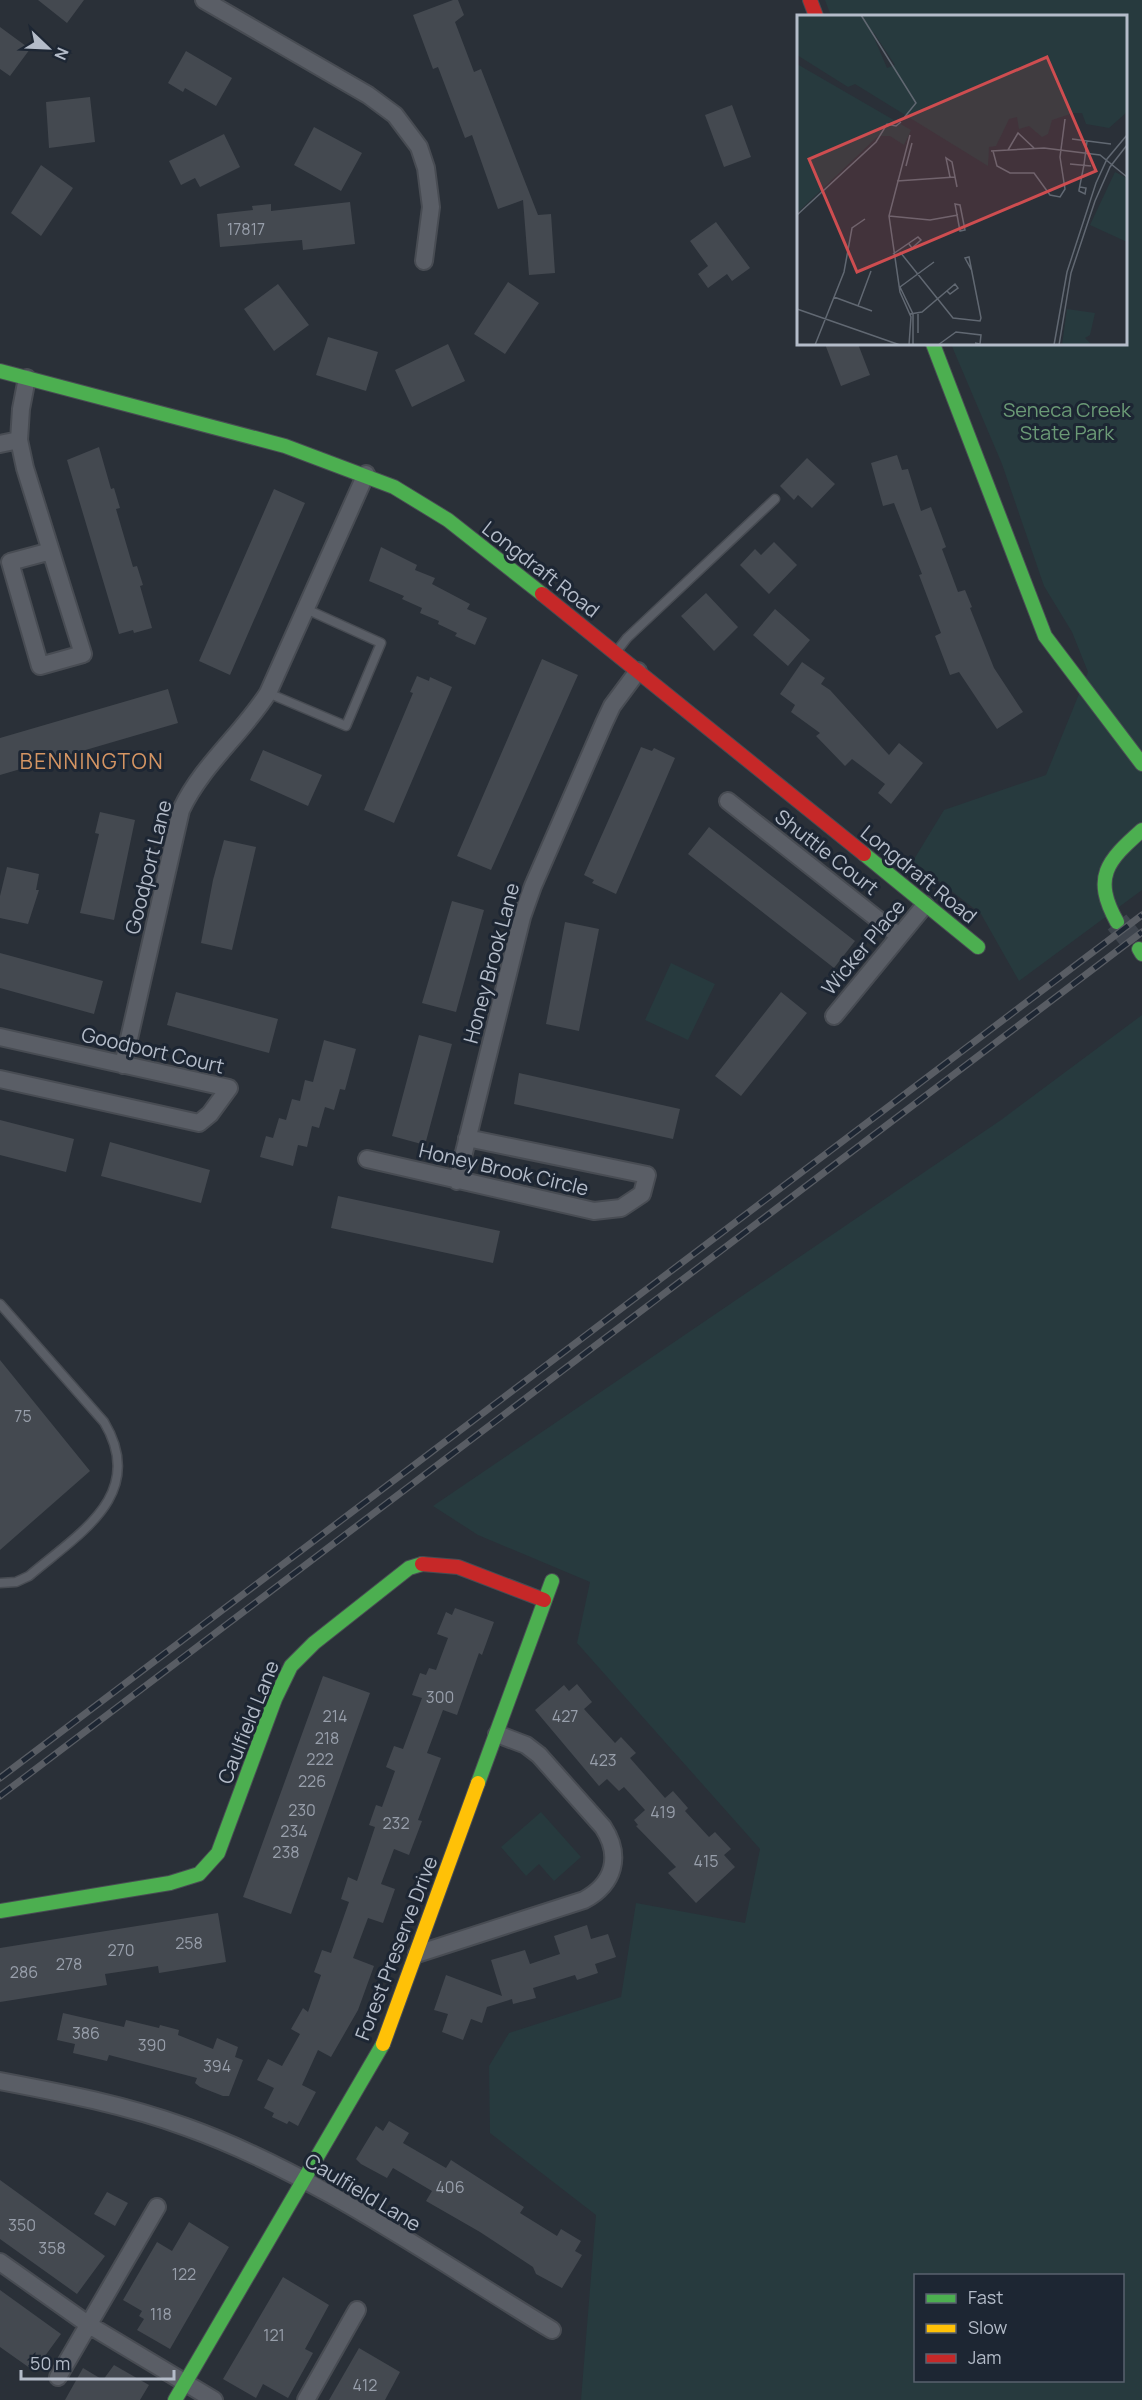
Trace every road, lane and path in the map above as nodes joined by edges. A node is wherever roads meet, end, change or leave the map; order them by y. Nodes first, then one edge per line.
1 (204, 0) edge
2 (810, 0) edge
3 (816, 15) edge
4 (424, 261) dead end
5 (933, 345) edge
6 (0, 371) edge
7 (27, 378) junction
8 (19, 440) junction
9 (0, 444) edge
10 (366, 474) junction
11 (775, 500) dead end
12 (51, 551) junction
13 (306, 609) junction
14 (616, 653) junction
15 (638, 671) junction
16 (268, 693) junction
17 (1142, 764) edge
18 (728, 801) dead end
19 (1142, 830) edge
20 (925, 905) junction
21 (1117, 922) tunnel mouth
22 (899, 936) junction
23 (978, 947) dead end
24 (834, 1016) dead end
25 (0, 1037) edge
26 (123, 1065) junction
27 (0, 1079) edge
28 (467, 1138) junction
29 (367, 1159) dead end
30 (457, 1180) junction
31 (0, 1304) edge
32 (552, 1581) dead end
33 (0, 1583) edge
34 (544, 1600) junction
35 (497, 1734) junction
36 (0, 1911) edge
37 (417, 1954) junction
38 (0, 2081) edge
39 (304, 2180) junction
40 (157, 2207) dead end
41 (0, 2262) edge
42 (357, 2310) dead end
43 (88, 2325) junction
44 (552, 2330) dead end
45 (58, 2377) dead end
46 (185, 2383) junction
47 (175, 2400) edge
48 (214, 2400) edge
49 (306, 2400) edge

1 - 4 street
2 - 3 street
5 - 17 street
6 - 7 street, Longdraft Road
7 - 8 street
7 - 10 street, Longdraft Road
8 - 9 street
8 - 12 street
10 - 13 street, Goodport Lane
10 - 14 street, Longdraft Road
11 - 14 lane
12 - 12 street
13 - 16 street, Goodport Lane
13 - 16 lane
14 - 15 street, Longdraft Road
15 - 20 street, Longdraft Road
15 - 28 street, Honey Brook Lane
16 - 26 street, Goodport Lane
18 - 22 street, Shuttle Court
19 - 21 street
20 - 22 street, Wicker Place
20 - 23 street, Longdraft Road
22 - 24 street, Wicker Place
25 - 26 street, Goodport Court
26 - 27 street, Goodport Court
28 - 30 street, Honey Brook Lane
28 - 30 street, Honey Brook Circle
29 - 30 street, Honey Brook Circle
31 - 33 lane
32 - 34 street, Forest Preserve Drive
34 - 35 street, Forest Preserve Drive
34 - 36 street, Caulfield Lane
35 - 37 street, Forest Preserve Drive
35 - 37 street
37 - 39 street, Forest Preserve Drive
38 - 39 street, Caulfield Lane
39 - 44 street, Caulfield Lane
39 - 46 street, Forest Preserve Drive
40 - 43 street
41 - 43 street
42 - 49 street
43 - 45 street
43 - 46 street
46 - 47 street, Forest Preserve Drive
46 - 48 street

